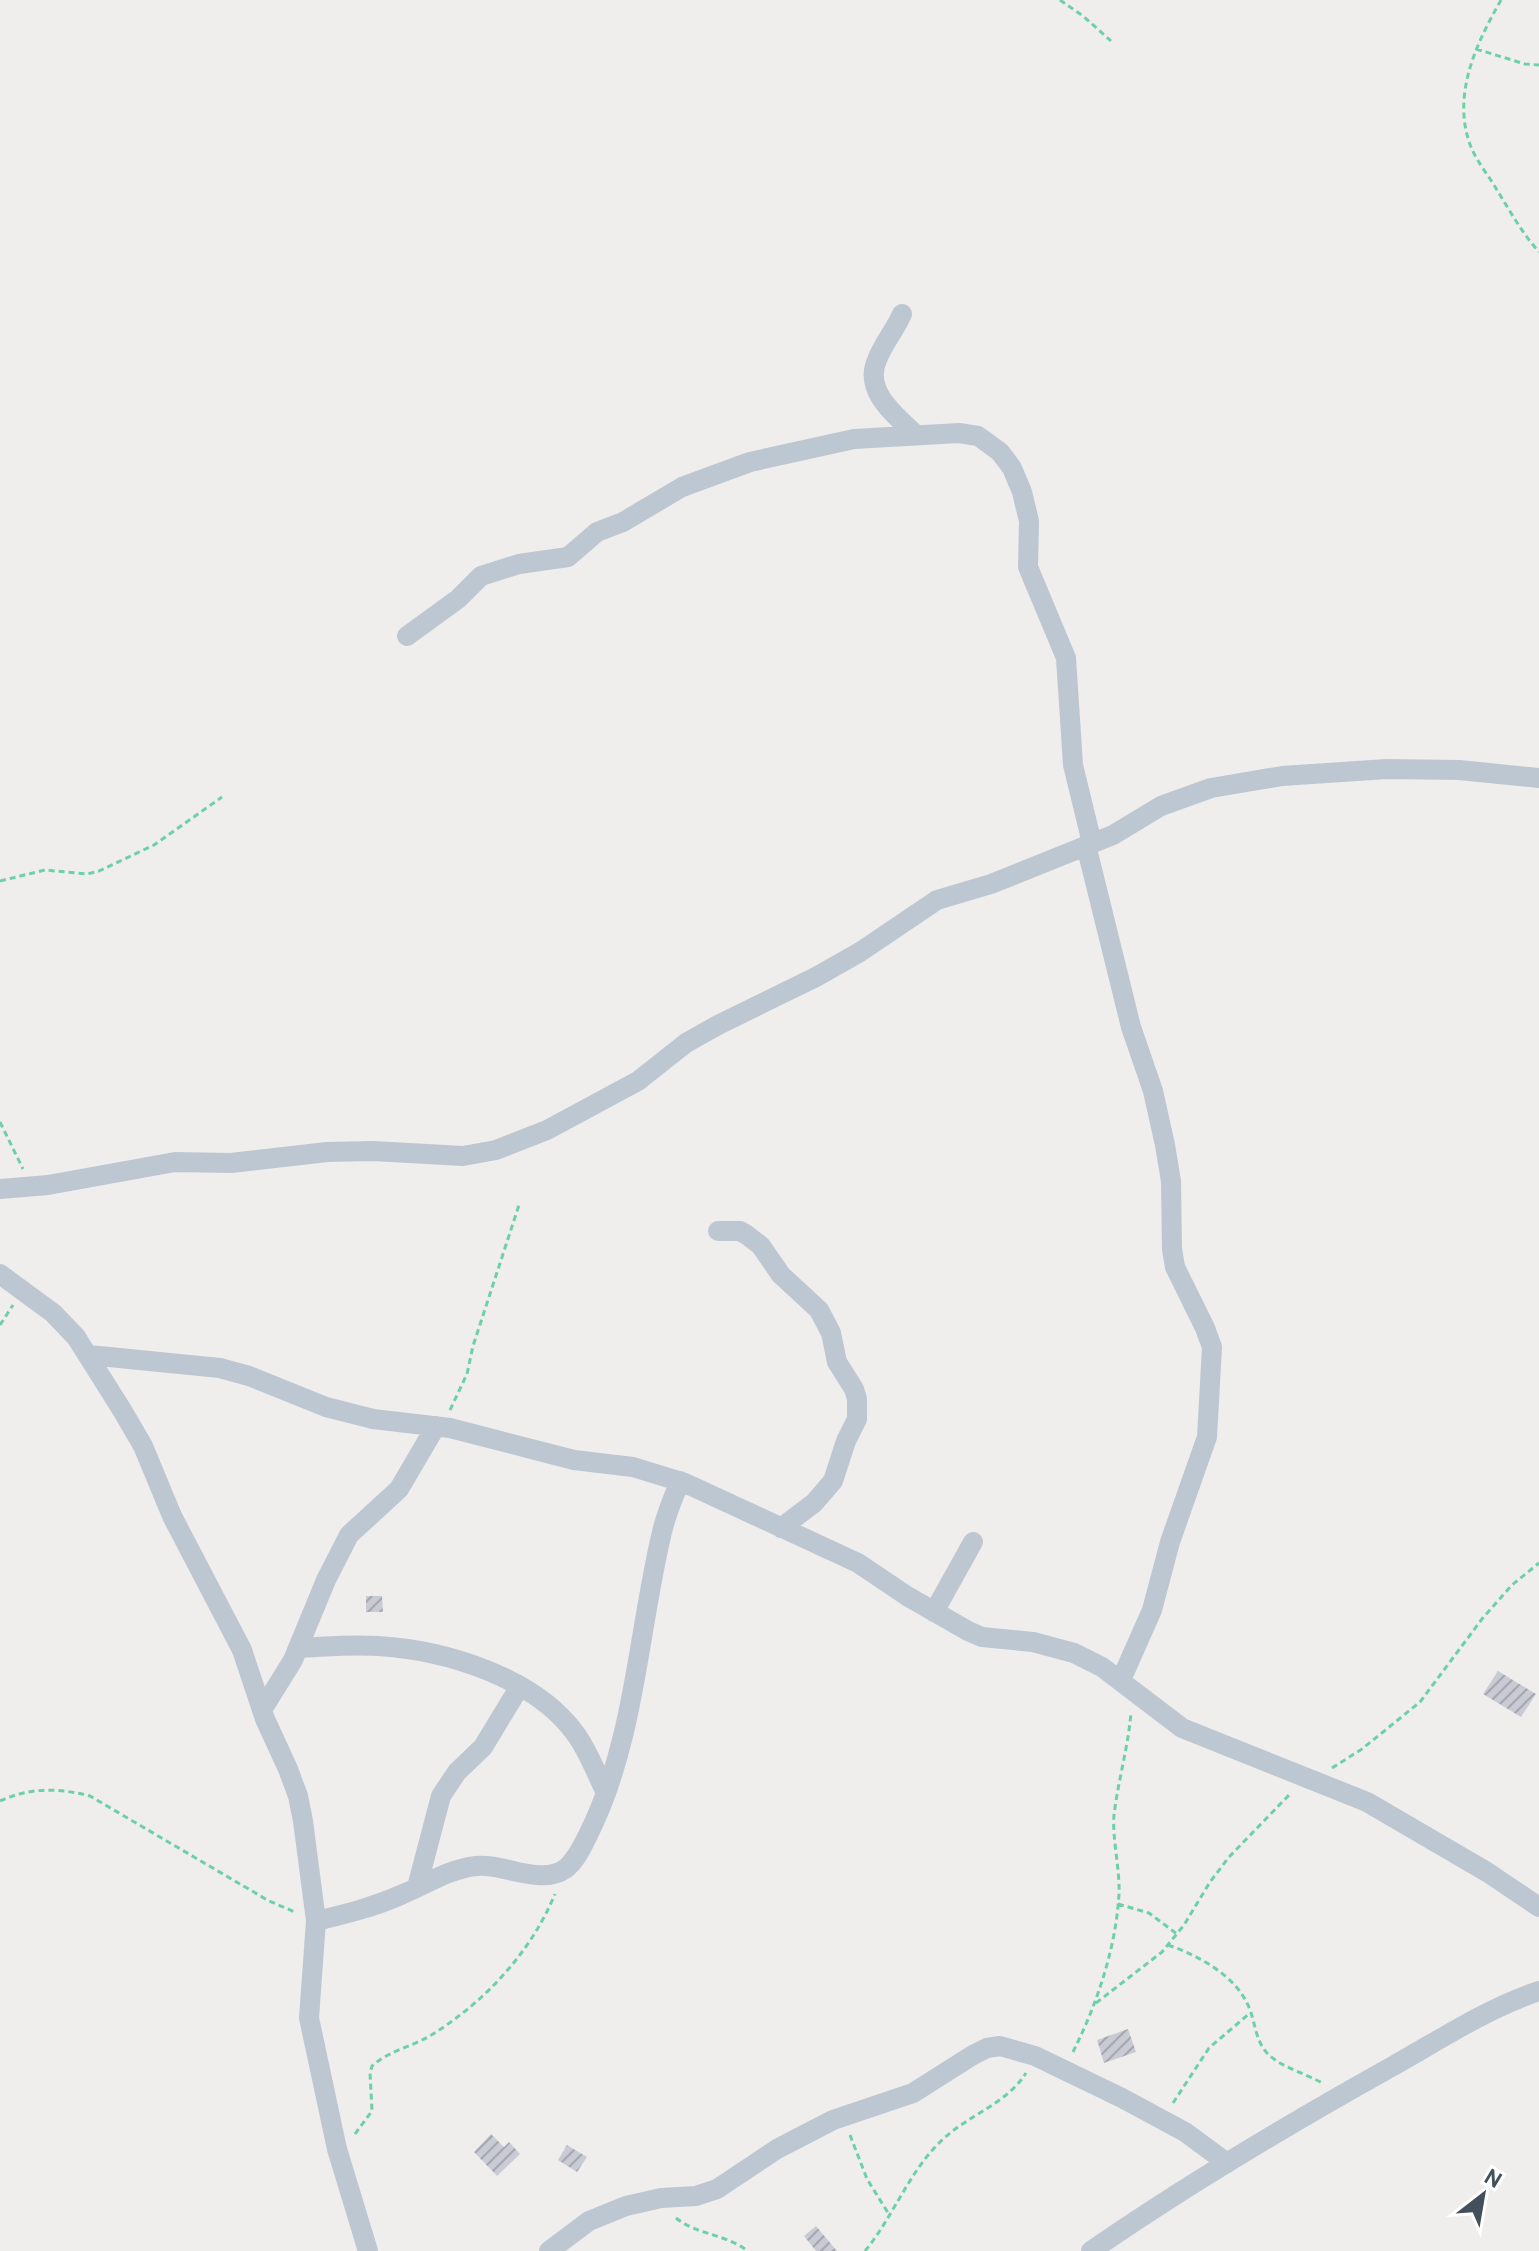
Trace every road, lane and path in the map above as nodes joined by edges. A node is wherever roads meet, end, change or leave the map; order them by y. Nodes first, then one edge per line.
1 (1060, 0) edge
2 (1501, 0) edge
3 (1111, 41) dead end
4 (1476, 49) junction
5 (1539, 65) edge
6 (1539, 252) edge
7 (902, 314) dead end
8 (916, 435) junction
9 (407, 636) dead end
10 (1539, 778) edge
11 (222, 797) dead end
12 (1089, 844) junction
13 (0, 881) edge
14 (0, 1122) edge
15 (32, 1187) junction
16 (0, 1189) edge
17 (519, 1205) dead end
18 (718, 1231) dead end
19 (0, 1274) edge
20 (89, 1355) junction
21 (438, 1427) junction
22 (680, 1481) junction
23 (781, 1528) junction
24 (973, 1542) dead end
25 (1539, 1563) edge
26 (934, 1612) junction
27 (298, 1648) junction
28 (1127, 1685) junction
29 (520, 1686) junction
30 (262, 1710) junction
31 (1312, 1779) junction
32 (606, 1793) junction
33 (0, 1801) edge
34 (564, 1870) junction
35 (417, 1887) junction
36 (1118, 1904) junction
37 (1539, 1907) edge
38 (316, 1921) junction
39 (1177, 1934) junction
40 (1168, 1945) junction
41 (1539, 1991) edge
42 (1095, 2003) junction
43 (1250, 2013) junction
44 (1035, 2056) junction
45 (1065, 2070) junction
46 (1343, 2094) junction
47 (843, 2116) junction
48 (1162, 2119) junction
49 (337, 2149) junction
50 (1227, 2163) junction
51 (661, 2198) junction
52 (890, 2216) junction
53 (866, 2250) edge
54 (368, 2251) edge
55 (549, 2251) edge
56 (748, 2251) edge
57 (1091, 2251) edge

1 - 3 path
2 - 4 path
4 - 5 path
4 - 6 path
7 - 8 street
8 - 9 street
8 - 12 street
10 - 12 street
11 - 13 path
12 - 15 street
12 - 28 street
14 - 15 path
15 - 16 street
17 - 21 path
18 - 23 street
19 - 20 street
20 - 21 street
20 - 30 street
21 - 22 street
21 - 27 street
22 - 23 street
22 - 32 street
23 - 26 street
24 - 26 street
25 - 31 path
26 - 28 street
27 - 29 street
27 - 30 street
28 - 31 street
28 - 36 path
29 - 32 street
29 - 35 street
30 - 38 street
31 - 37 street
31 - 39 path
32 - 34 street
33 - 38 path
34 - 35 street
34 - 49 path
35 - 38 street
36 - 39 path
36 - 42 path
38 - 49 street
39 - 40 path
40 - 42 path
40 - 43 path
41 - 46 street
42 - 45 path
43 - 46 path
43 - 48 path
44 - 45 street
44 - 47 street
44 - 52 path
45 - 48 street
46 - 50 street
47 - 51 street
47 - 52 path
48 - 50 street
49 - 54 street
50 - 57 street
51 - 55 street
51 - 56 path
52 - 53 path

